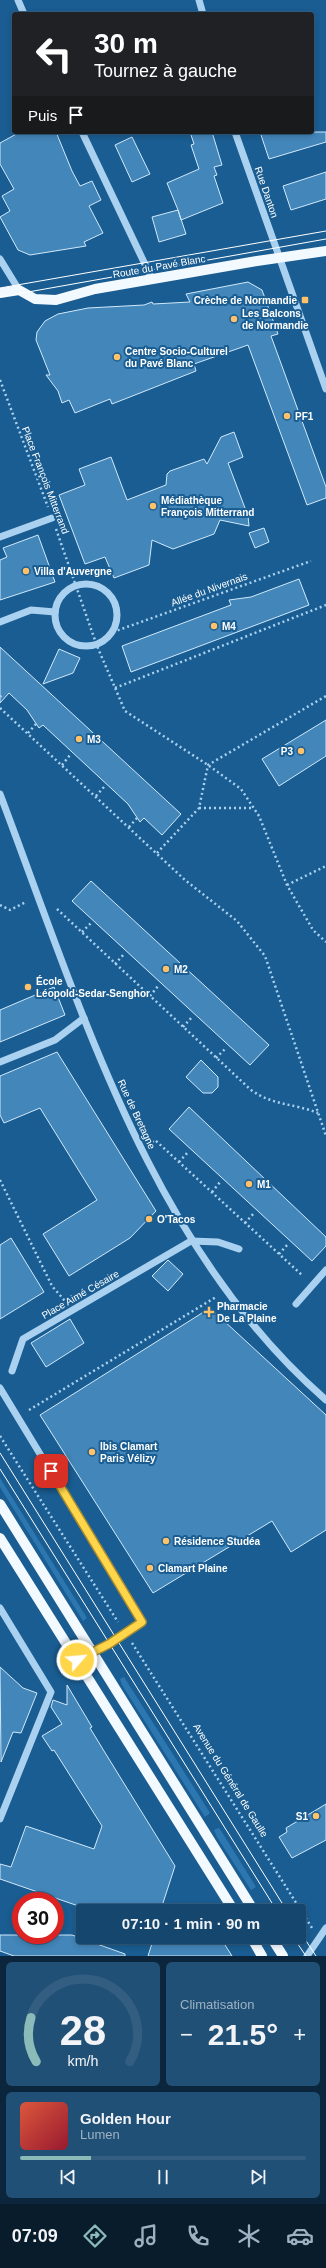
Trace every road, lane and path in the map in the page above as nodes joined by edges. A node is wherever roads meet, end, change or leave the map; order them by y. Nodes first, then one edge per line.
1 (18, 0) edge
2 (199, 0) edge
3 (23, 12) edge
4 (202, 12) edge
5 (83, 134) edge
6 (236, 134) edge
7 (326, 251) edge
8 (0, 259) edge
9 (279, 259) junction
10 (152, 280) junction
11 (19, 290) junction
12 (0, 293) edge
13 (0, 380) edge
14 (326, 389) edge
15 (52, 518) junction
16 (0, 537) edge
17 (311, 561) dead end
18 (77, 586) junction
19 (326, 605) edge
20 (55, 612) junction
21 (0, 622) edge
22 (113, 632) junction
23 (97, 646) junction
24 (114, 688) junction
25 (3, 693) dead end
26 (326, 696) edge
27 (0, 697) edge
28 (0, 708) edge
29 (36, 724) dead end
30 (28, 734) junction
31 (70, 755) dead end
32 (62, 765) junction
33 (208, 765) junction
34 (104, 787) dead end
35 (0, 794) edge
36 (96, 796) junction
37 (199, 808) junction
38 (254, 808) junction
39 (137, 818) dead end
40 (129, 827) junction
41 (157, 853) junction
42 (326, 866) edge
43 (287, 885) junction
44 (38, 895) junction
45 (0, 905) edge
46 (45, 913) junction
47 (91, 923) dead end
48 (82, 932) junction
49 (326, 942) edge
50 (124, 954) dead end
51 (116, 964) junction
52 (158, 986) dead end
53 (150, 996) junction
54 (192, 1017) dead end
55 (84, 1018) junction
56 (183, 1027) junction
57 (226, 1048) dead end
58 (216, 1058) junction
59 (0, 1062) edge
60 (318, 1114) junction
61 (326, 1136) edge
62 (141, 1148) junction
63 (188, 1152) dead end
64 (179, 1162) junction
65 (0, 1180) edge
66 (220, 1182) dead end
67 (212, 1192) junction
68 (254, 1213) dead end
69 (245, 1223) junction
70 (191, 1241) junction
71 (288, 1244) dead end
72 (239, 1249) dead end
73 (279, 1254) junction
74 (326, 1270) edge
75 (312, 1285) junction
76 (226, 1290) junction
77 (296, 1304) dead end
78 (73, 1310) junction
79 (12, 1371) dead end
80 (0, 1388) edge
81 (326, 1400) edge
82 (18, 1417) junction
83 (0, 1436) edge
84 (0, 1504) edge
85 (0, 1538) edge
86 (0, 1608) edge
87 (126, 1633) junction
88 (93, 1652) junction
89 (77, 1660) junction
90 (0, 1819) edge
91 (230, 1904) edge
92 (250, 1904) edge
93 (326, 1928) edge
94 (319, 1939) junction
95 (255, 1944) edge
96 (275, 1944) edge
97 (262, 1956) edge
98 (283, 1956) edge
99 (308, 1956) edge

1 - 3 street
2 - 4 street
5 - 10 street
6 - 9 street, Rue Danton
7 - 9 main road, Route du Pavé Blanc
8 - 11 street
9 - 10 main road, Route du Pavé Blanc
9 - 14 street, Rue Danton
10 - 11 main road, Route du Pavé Blanc
11 - 12 main road
13 - 15 path, Place François Mitterrand
15 - 16 street
15 - 18 path, Place François Mitterrand
17 - 22 path, Allée du Nivernais
18 - 20 street
18 - 22 street
18 - 23 path, Place François Mitterrand
19 - 24 path
20 - 21 street
20 - 23 street
22 - 23 street
23 - 24 path, Place François Mitterrand
24 - 33 path, Place François Mitterrand
25 - 27 path
26 - 33 path
28 - 30 path
29 - 30 path
30 - 32 path
31 - 32 path
32 - 36 path
33 - 37 path
33 - 38 path, Place François Mitterrand
34 - 36 path
35 - 44 street, Rue de Bretagne
36 - 40 path
37 - 38 path
37 - 41 path
38 - 43 path, Place François Mitterrand
39 - 40 path
40 - 41 path
41 - 60 path
42 - 43 path
43 - 49 path, Place François Mitterrand
44 - 45 path
44 - 46 street, Rue de Bretagne
46 - 48 path
46 - 55 street, Rue de Bretagne
47 - 48 path
48 - 51 path
50 - 51 path
51 - 53 path
52 - 53 path
53 - 56 path
54 - 56 path
55 - 59 street
55 - 62 street, Rue de Bretagne
56 - 58 path
57 - 58 path
58 - 60 path
60 - 61 path
62 - 64 path
62 - 70 street, Rue de Bretagne
63 - 64 path
64 - 67 path
65 - 78 path
66 - 67 path
67 - 69 path
68 - 69 path
69 - 73 path
70 - 72 street
70 - 76 street, Rue de Bretagne
70 - 78 street, Place Aimé Césaire
71 - 73 path
73 - 75 path
74 - 75 street
75 - 77 street
76 - 81 street, Rue de Bretagne
76 - 82 path
78 - 79 street, Place Aimé Césaire
80 - 82 street
82 - 87 street
83 - 87 path, Avenue du Général de Gaulle
84 - 88 main road
85 - 89 main road
86 - 90 street
87 - 88 street
87 - 94 path, Avenue du Général de Gaulle
88 - 89 street
88 - 92 main road
89 - 91 main road
93 - 94 street
94 - 99 street
95 - 97 main road
96 - 98 main road

